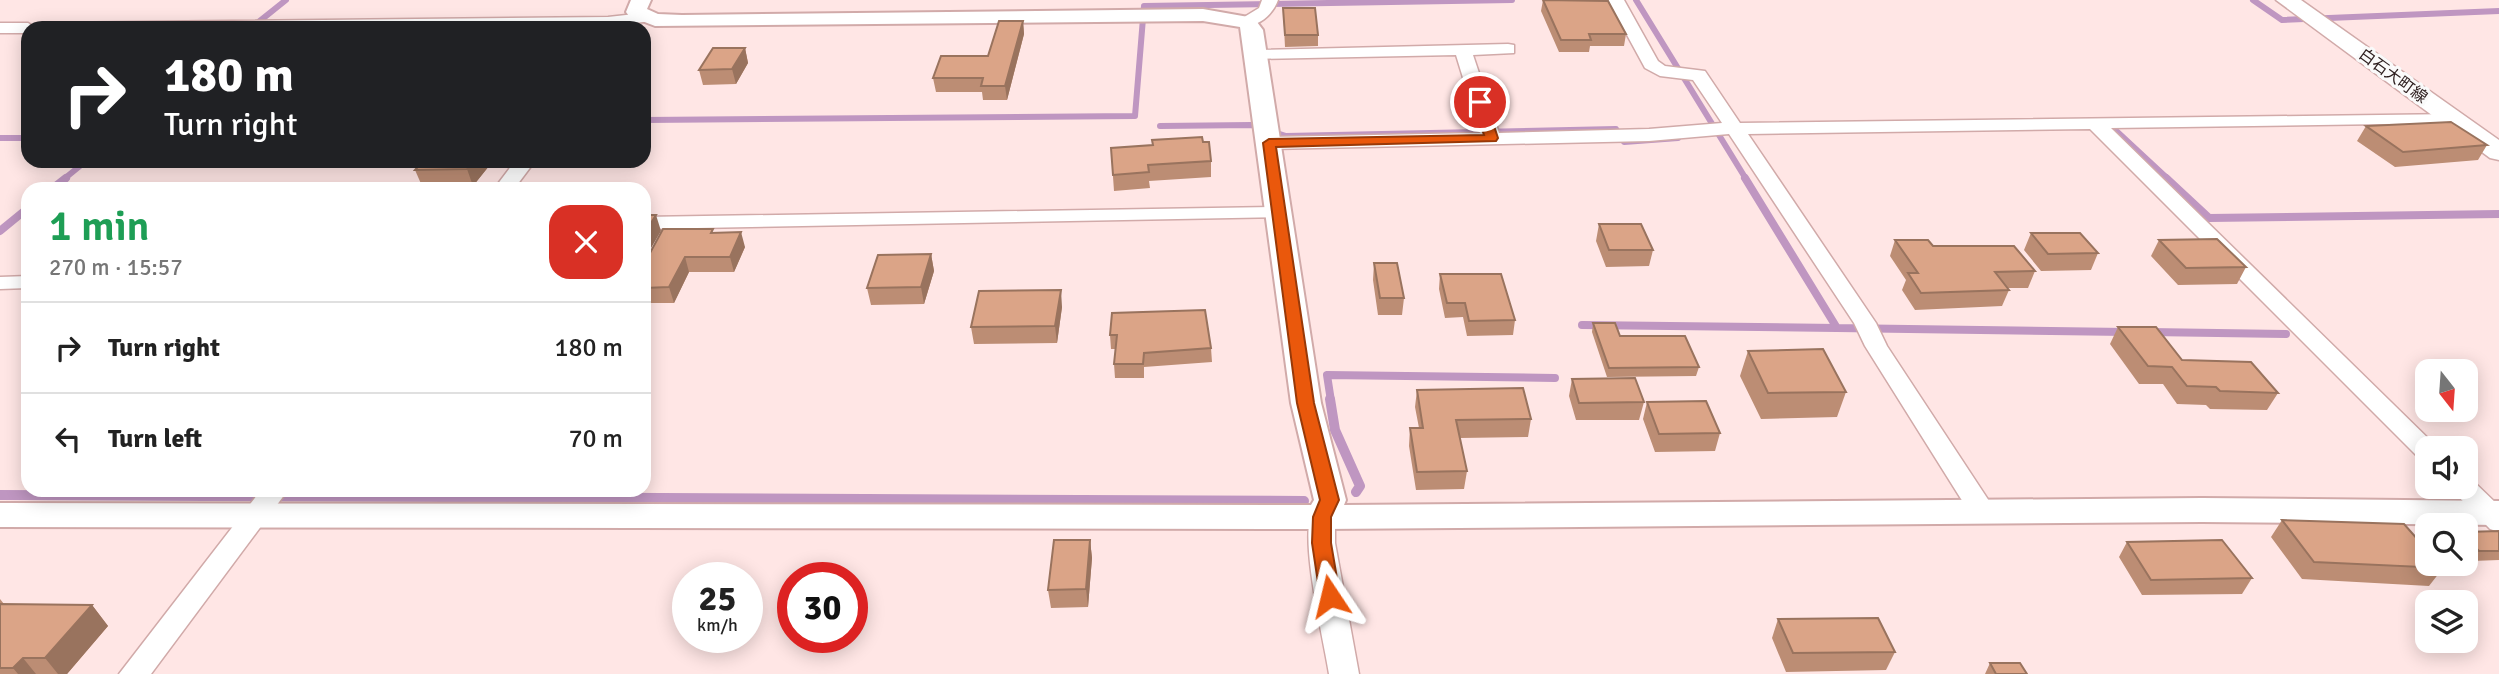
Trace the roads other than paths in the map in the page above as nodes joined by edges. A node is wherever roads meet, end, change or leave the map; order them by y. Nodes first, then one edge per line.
1 (1616, 0) edge
2 (2287, 0) edge
3 (1270, 2) edge
4 (638, 15) edge
5 (612, 21) edge
6 (1247, 22) junction
7 (21, 28) edge
8 (0, 29) edge
9 (1508, 49) dead end
10 (1463, 50) junction
11 (1257, 55) junction
12 (2450, 118) junction
13 (2098, 125) junction
14 (1721, 128) junction
15 (1490, 133) junction
16 (1268, 135) junction
17 (2499, 152) edge
18 (1279, 213) junction
19 (651, 223) edge
20 (21, 282) edge
21 (0, 283) edge
22 (2415, 439) edge
23 (2477, 499) edge
24 (265, 504) edge
25 (1982, 511) junction
26 (0, 515) edge
27 (2496, 516) edge
28 (1322, 517) junction
29 (134, 674) edge
30 (1344, 674) edge

1 - 14 street
2 - 12 main road, 白石大町線
3 - 6 street
4 - 5 street
4 - 6 street
6 - 11 street
7 - 8 street
9 - 10 street
10 - 11 street
10 - 15 street
11 - 16 street
12 - 13 street
12 - 17 main road, 白石大町線
13 - 14 street
13 - 22 street
14 - 15 street
14 - 25 street
15 - 16 street
16 - 18 street
18 - 19 street
18 - 28 street
20 - 21 street
23 - 27 street
24 - 26 street
24 - 28 street
24 - 29 street
25 - 27 street
25 - 28 street
28 - 30 street

